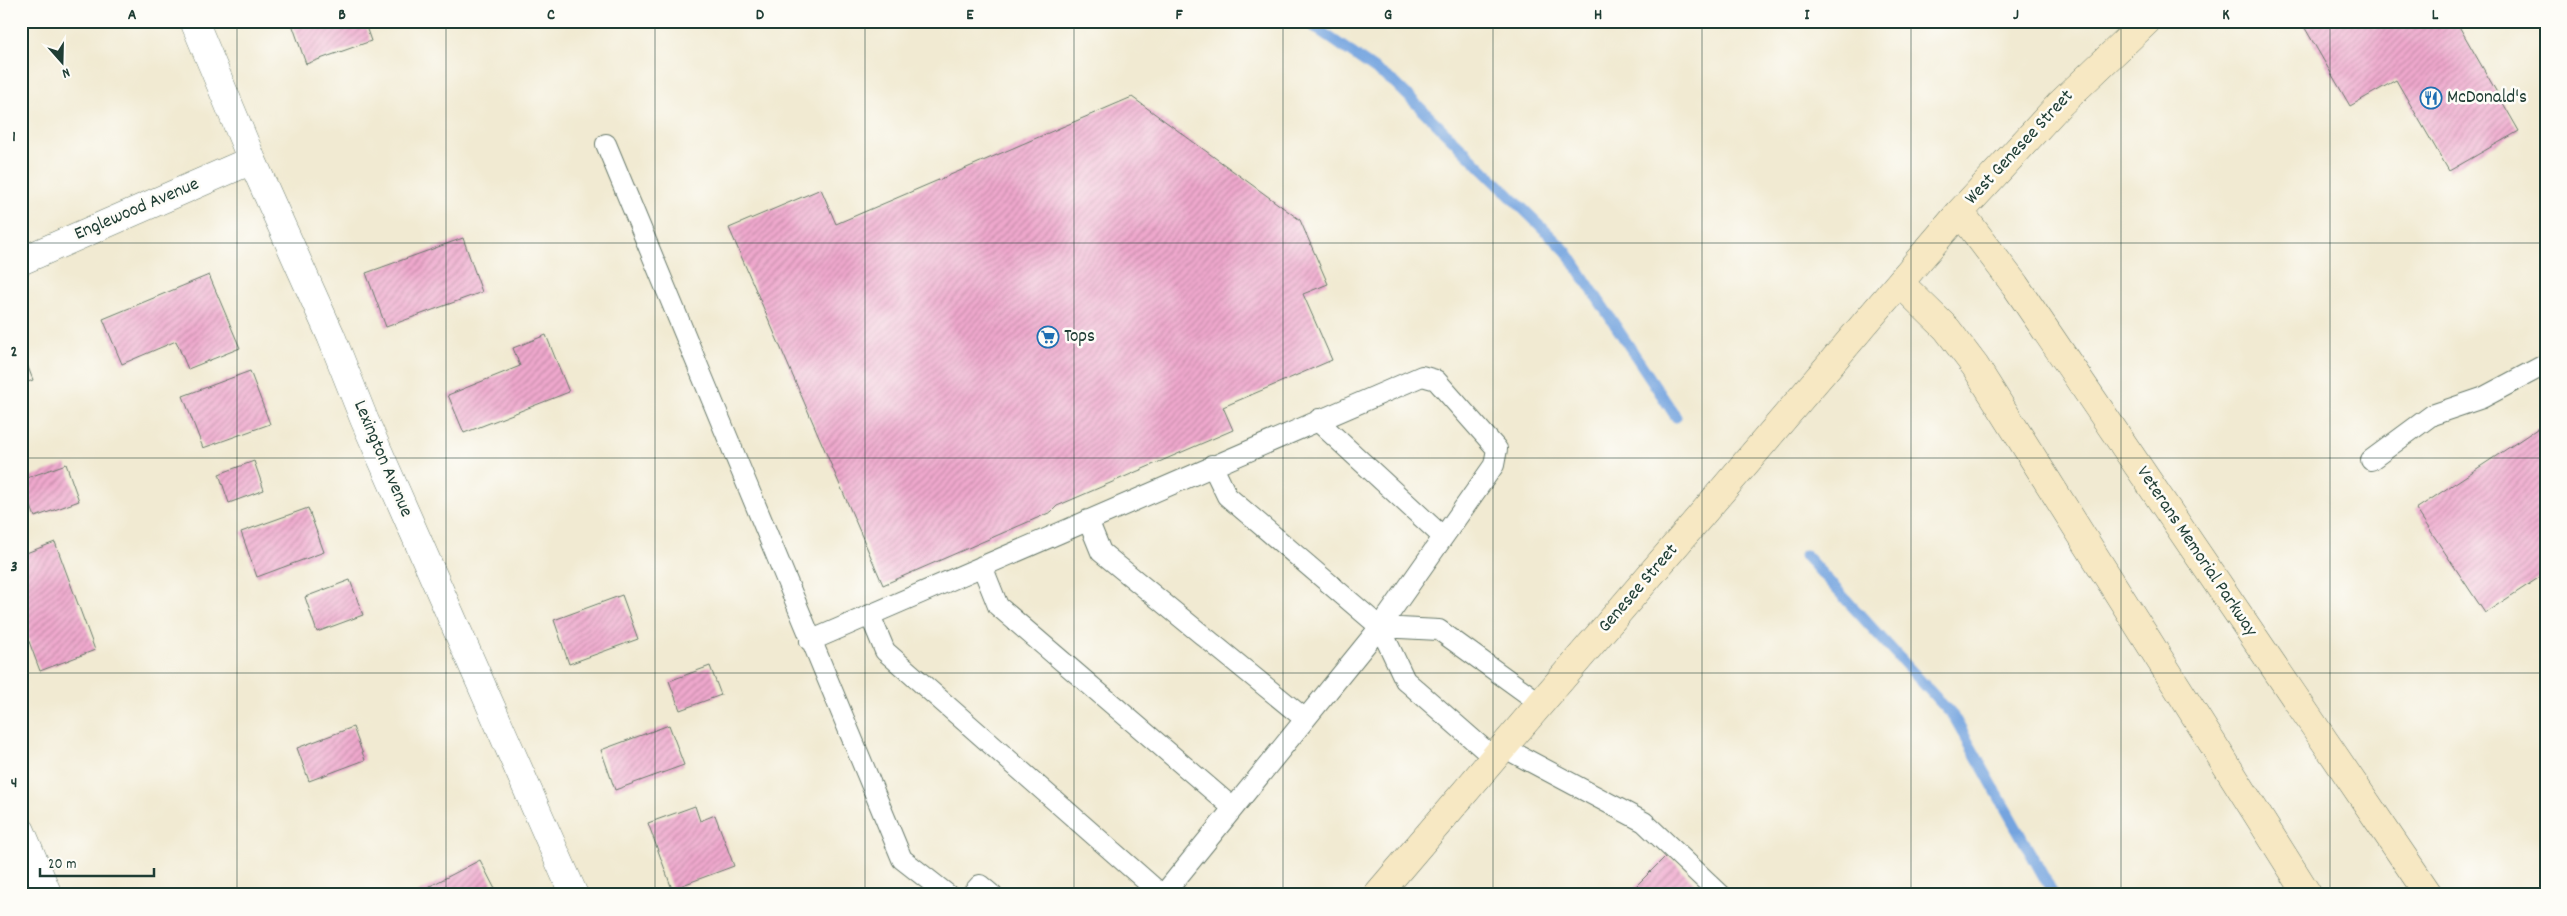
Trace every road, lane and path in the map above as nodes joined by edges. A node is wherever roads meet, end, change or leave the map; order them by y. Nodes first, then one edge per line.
1 (194, 21) edge
2 (2147, 21) edge
3 (606, 144) dead end
4 (252, 160) junction
5 (1960, 212) junction
6 (21, 261) edge
7 (1900, 283) junction
8 (2546, 364) edge
9 (1319, 419) junction
10 (2371, 460) dead end
11 (1212, 465) junction
12 (1088, 520) junction
13 (1443, 537) junction
14 (982, 566) junction
15 (870, 615) junction
16 (1380, 627) junction
17 (810, 640) junction
18 (1540, 703) junction
19 (1305, 719) junction
20 (1499, 753) junction
21 (1233, 808) junction
22 (21, 831) edge
23 (1387, 891) edge
24 (48, 895) edge
25 (574, 895) edge
26 (948, 895) edge
27 (1162, 895) edge
28 (1721, 895) edge
29 (2308, 895) edge
30 (2429, 895) edge

1 - 4 street, Lexington Avenue
2 - 5 main road, West Genesee Street
3 - 17 lane
4 - 6 street, Englewood Avenue
4 - 25 street, Lexington Avenue
5 - 7 main road, West Genesee Street
5 - 30 main road, Veterans Memorial Parkway
7 - 18 main road, Genesee Street
7 - 29 main road
8 - 10 lane
9 - 11 lane
9 - 13 lane
9 - 13 lane
11 - 12 lane
11 - 16 lane
12 - 14 lane
12 - 19 lane
13 - 16 lane
14 - 15 lane
14 - 21 lane
15 - 17 lane
15 - 27 lane
16 - 18 lane
16 - 19 lane
16 - 20 lane
17 - 26 lane
18 - 20 main road, Genesee Street
19 - 21 lane
20 - 23 main road, Genesee Street
20 - 28 lane
21 - 27 lane
22 - 24 street

